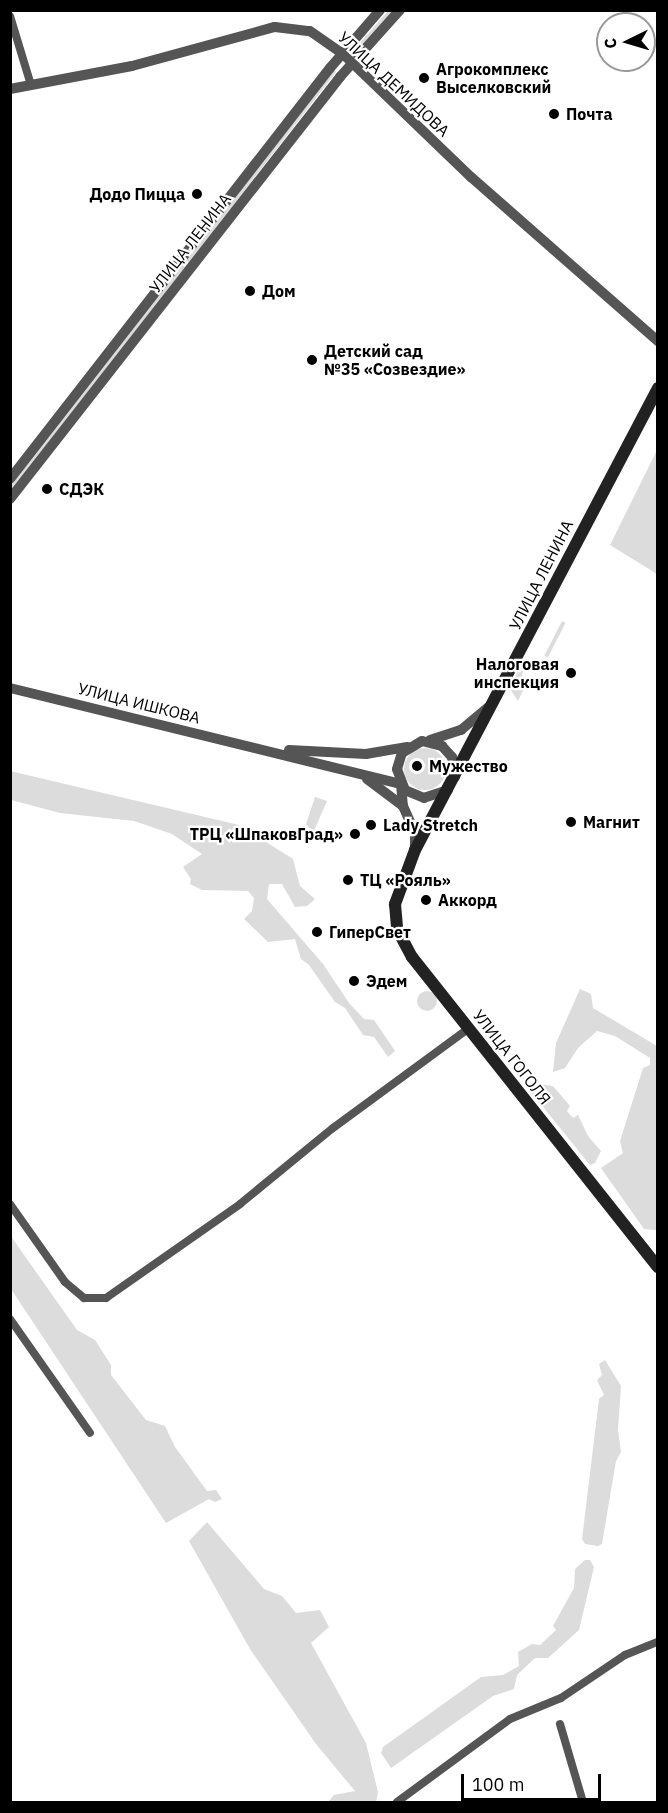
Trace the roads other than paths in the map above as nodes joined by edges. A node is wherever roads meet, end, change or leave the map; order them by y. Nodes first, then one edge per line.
1 (381, 10) edge
2 (400, 10) edge
3 (10, 16) edge
4 (343, 54) junction
5 (353, 64) junction
6 (32, 85) junction
7 (10, 88) edge
8 (657, 341) edge
9 (657, 388) edge
10 (10, 479) edge
11 (10, 499) edge
12 (10, 688) edge
13 (495, 701) junction
14 (428, 741) junction
15 (261, 747) junction
16 (408, 747) junction
17 (364, 777) junction
18 (452, 783) junction
19 (401, 784) junction
20 (404, 806) junction
21 (415, 850) junction
22 (469, 1029) junction
23 (10, 1204) edge
24 (657, 1267) edge
25 (10, 1319) edge
26 (90, 1433) dead end
27 (657, 1642) edge
28 (561, 1724) dead end
29 (401, 1801) edge
30 (582, 1803) edge

1 - 4 street, УЛИЦА ЛЕНИНА
2 - 5 street, УЛИЦА ЛЕНИНА
3 - 6 street
4 - 5 street, УЛИЦА ДЕМИДОВА
4 - 6 street, УЛИЦА ДЕМИДОВА
4 - 10 street, УЛИЦА ЛЕНИНА
5 - 8 street, УЛИЦА ДЕМИДОВА
5 - 11 street, УЛИЦА ЛЕНИНА
6 - 7 street, УЛИЦА ДЕМИДОВА
9 - 13 main road, УЛИЦА ЛЕНИНА
12 - 15 street, УЛИЦА ИШКОВА
13 - 14 street
13 - 18 main road, УЛИЦА ЛЕНИНА
14 - 16 street
14 - 18 street
15 - 16 street, УЛИЦА ИШКОВА
15 - 17 street, УЛИЦА ИШКОВА
16 - 19 street
17 - 19 street, УЛИЦА ИШКОВА
17 - 20 street
18 - 19 street
18 - 21 main road, УЛИЦА ГОГОЛЯ
19 - 20 street
20 - 21 street
21 - 22 main road, УЛИЦА ГОГОЛЯ
22 - 23 street
22 - 24 main road, УЛИЦА ГОГОЛЯ
25 - 26 street
27 - 29 street
28 - 30 street

